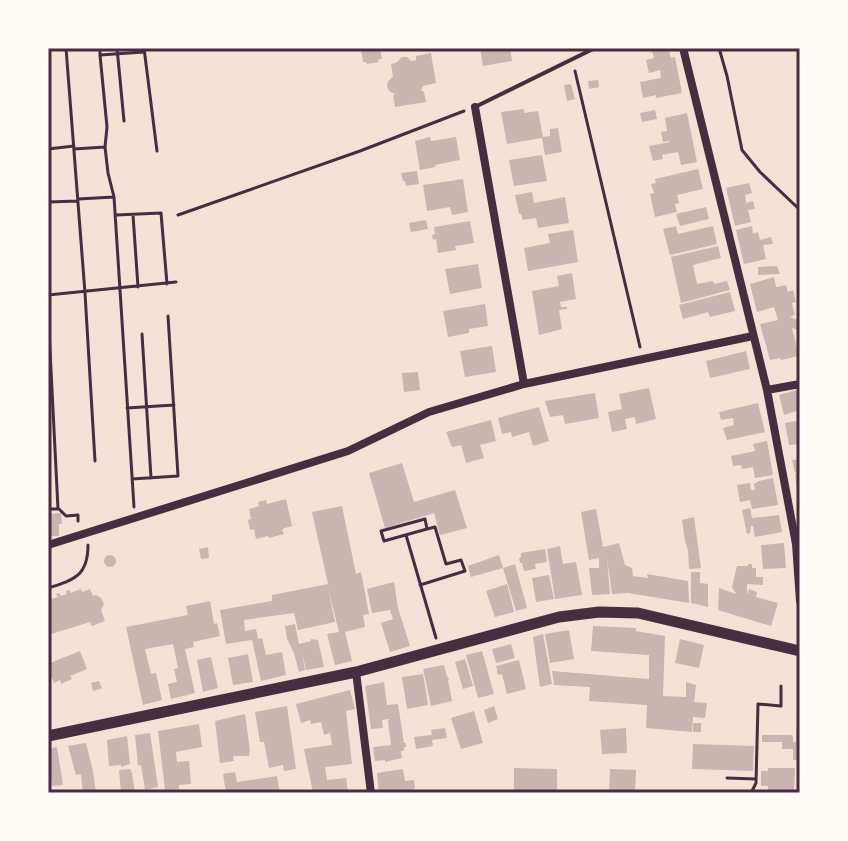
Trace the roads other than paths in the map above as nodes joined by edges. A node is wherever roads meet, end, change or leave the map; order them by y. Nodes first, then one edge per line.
1 (595, 48) edge
2 (683, 48) edge
3 (475, 107) joint
4 (753, 336) junction
5 (524, 384) junction
6 (800, 384) edge
7 (767, 390) junction
8 (48, 545) edge
9 (800, 601) edge
10 (800, 651) edge
11 (356, 672) junction
12 (48, 736) edge
13 (371, 793) edge

1 - 3 lane
2 - 4 street
3 - 5 street
4 - 5 street
4 - 7 street
5 - 8 street
6 - 7 street
7 - 9 street
10 - 11 main road
11 - 12 main road
11 - 13 street

